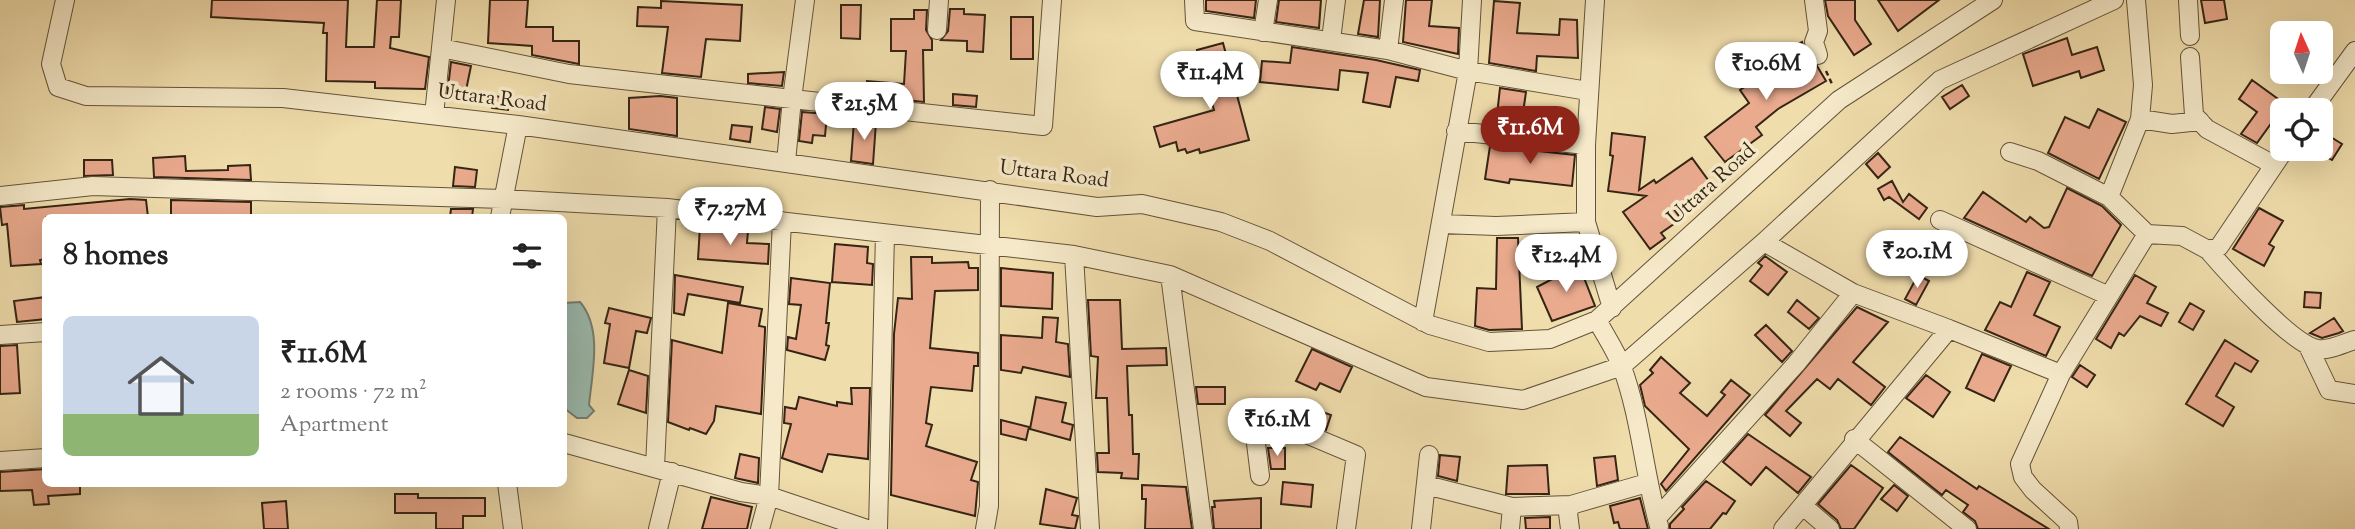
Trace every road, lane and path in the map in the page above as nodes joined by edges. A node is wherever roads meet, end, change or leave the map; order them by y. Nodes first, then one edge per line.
1 (65, 0) edge
2 (446, 0) edge
3 (805, 0) edge
4 (939, 0) edge
5 (1194, 0) edge
6 (1268, 0) edge
7 (1336, 0) edge
8 (1394, 0) edge
9 (1472, 0) edge
10 (1595, 0) edge
11 (1814, 0) edge
12 (2114, 0) edge
13 (2136, 0) edge
14 (2188, 0) edge
15 (1047, 1) edge
16 (1986, 2) edge
17 (937, 30) dead end
18 (1263, 33) junction
19 (2190, 36) dead end
20 (1331, 40) junction
21 (441, 48) junction
22 (1388, 50) junction
23 (2355, 51) edge
24 (1818, 55) joint
25 (2190, 57) dead end
26 (1468, 71) junction
27 (1588, 91) junction
28 (2321, 98) edge
29 (792, 99) junction
30 (1839, 100) junction
31 (434, 115) junction
32 (2140, 119) junction
33 (2200, 121) junction
34 (1456, 131) junction
35 (516, 132) junction
36 (1586, 145) junction
37 (2010, 152) dead end
38 (2277, 161) edge
39 (786, 162) junction
40 (2274, 165) junction
41 (990, 190) junction
42 (0, 196) edge
43 (2109, 197) junction
44 (502, 199) junction
45 (667, 208) junction
46 (500, 214) edge
47 (1940, 220) dead end
48 (782, 221) junction
49 (1586, 222) junction
50 (1442, 225) junction
51 (885, 234) junction
52 (2147, 234) junction
53 (1765, 242) junction
54 (989, 246) junction
55 (2208, 250) junction
56 (1074, 255) junction
57 (1170, 275) junction
58 (1853, 293) junction
59 (2109, 296) junction
60 (1612, 308) junction
61 (1597, 320) junction
62 (1423, 322) junction
63 (1950, 329) junction
64 (42, 332) edge
65 (0, 335) edge
66 (2355, 340) edge
67 (2308, 345) junction
68 (1622, 366) junction
69 (2061, 374) junction
70 (2355, 394) edge
71 (1854, 439) junction
72 (567, 444) edge
73 (1429, 455) dead end
74 (42, 458) edge
75 (0, 461) edge
76 (664, 470) junction
77 (1260, 476) dead end
78 (1647, 483) junction
79 (1426, 485) junction
80 (508, 487) edge
81 (769, 496) junction
82 (1571, 505) junction
83 (1803, 506) junction
84 (1511, 507) junction
85 (1658, 524) edge
86 (513, 529) edge
87 (658, 529) edge
88 (760, 529) edge
89 (867, 529) edge
90 (878, 529) edge
91 (985, 529) edge
92 (1090, 529) edge
93 (1203, 529) edge
94 (1346, 529) edge
95 (1421, 529) edge
96 (1510, 529) edge
97 (1570, 529) edge
98 (1783, 529) edge
99 (1830, 529) edge
100 (1967, 529) edge
101 (2069, 529) edge

1 - 31 street, Uttara Road
2 - 21 street
3 - 29 street
4 - 17 street
5 - 18 street
6 - 18 street
7 - 20 street
8 - 22 street
9 - 26 street
10 - 27 street
11 - 24 street
12 - 53 street
13 - 32 street
14 - 19 street
15 - 29 street
16 - 30 street, Uttara Road
18 - 20 street
20 - 22 street
21 - 29 street
21 - 31 street
22 - 26 street
23 - 28 street
24 - 30 path
25 - 33 street
26 - 27 street
26 - 34 street
27 - 36 street
29 - 39 street
30 - 60 street, Uttara Road
31 - 35 street, Uttara Road
32 - 33 street
32 - 43 street
33 - 40 street
34 - 36 street
34 - 50 street
35 - 39 street, Uttara Road
35 - 44 street
36 - 49 street
37 - 43 street
38 - 40 street
39 - 41 street, Uttara Road
40 - 55 street
41 - 54 street
41 - 62 street, Uttara Road
42 - 44 street
43 - 52 street
44 - 45 street
44 - 46 street
45 - 48 street
45 - 76 street
47 - 59 street
48 - 51 street
48 - 81 street
49 - 50 street
49 - 60 street
50 - 62 street
51 - 54 street
51 - 90 street
52 - 55 street
52 - 59 street
53 - 58 street
53 - 68 street
54 - 56 street
54 - 91 street
55 - 67 street
56 - 57 street
56 - 92 street
57 - 68 street
57 - 93 street
58 - 63 street
58 - 85 street
59 - 69 street
60 - 61 street, Uttara Road
61 - 62 street, Uttara Road
61 - 68 street
63 - 69 street
63 - 71 street
64 - 65 street
66 - 67 street
67 - 70 street
68 - 78 street
69 - 101 street
71 - 83 street
71 - 100 street
72 - 76 street
73 - 79 street
74 - 75 street
76 - 81 street
76 - 87 street
77 - 94 street
78 - 82 street
78 - 85 street
79 - 84 street
79 - 95 street
80 - 86 street
81 - 88 street
81 - 89 street
82 - 84 street
82 - 97 street
83 - 98 street
83 - 99 street
84 - 96 street

